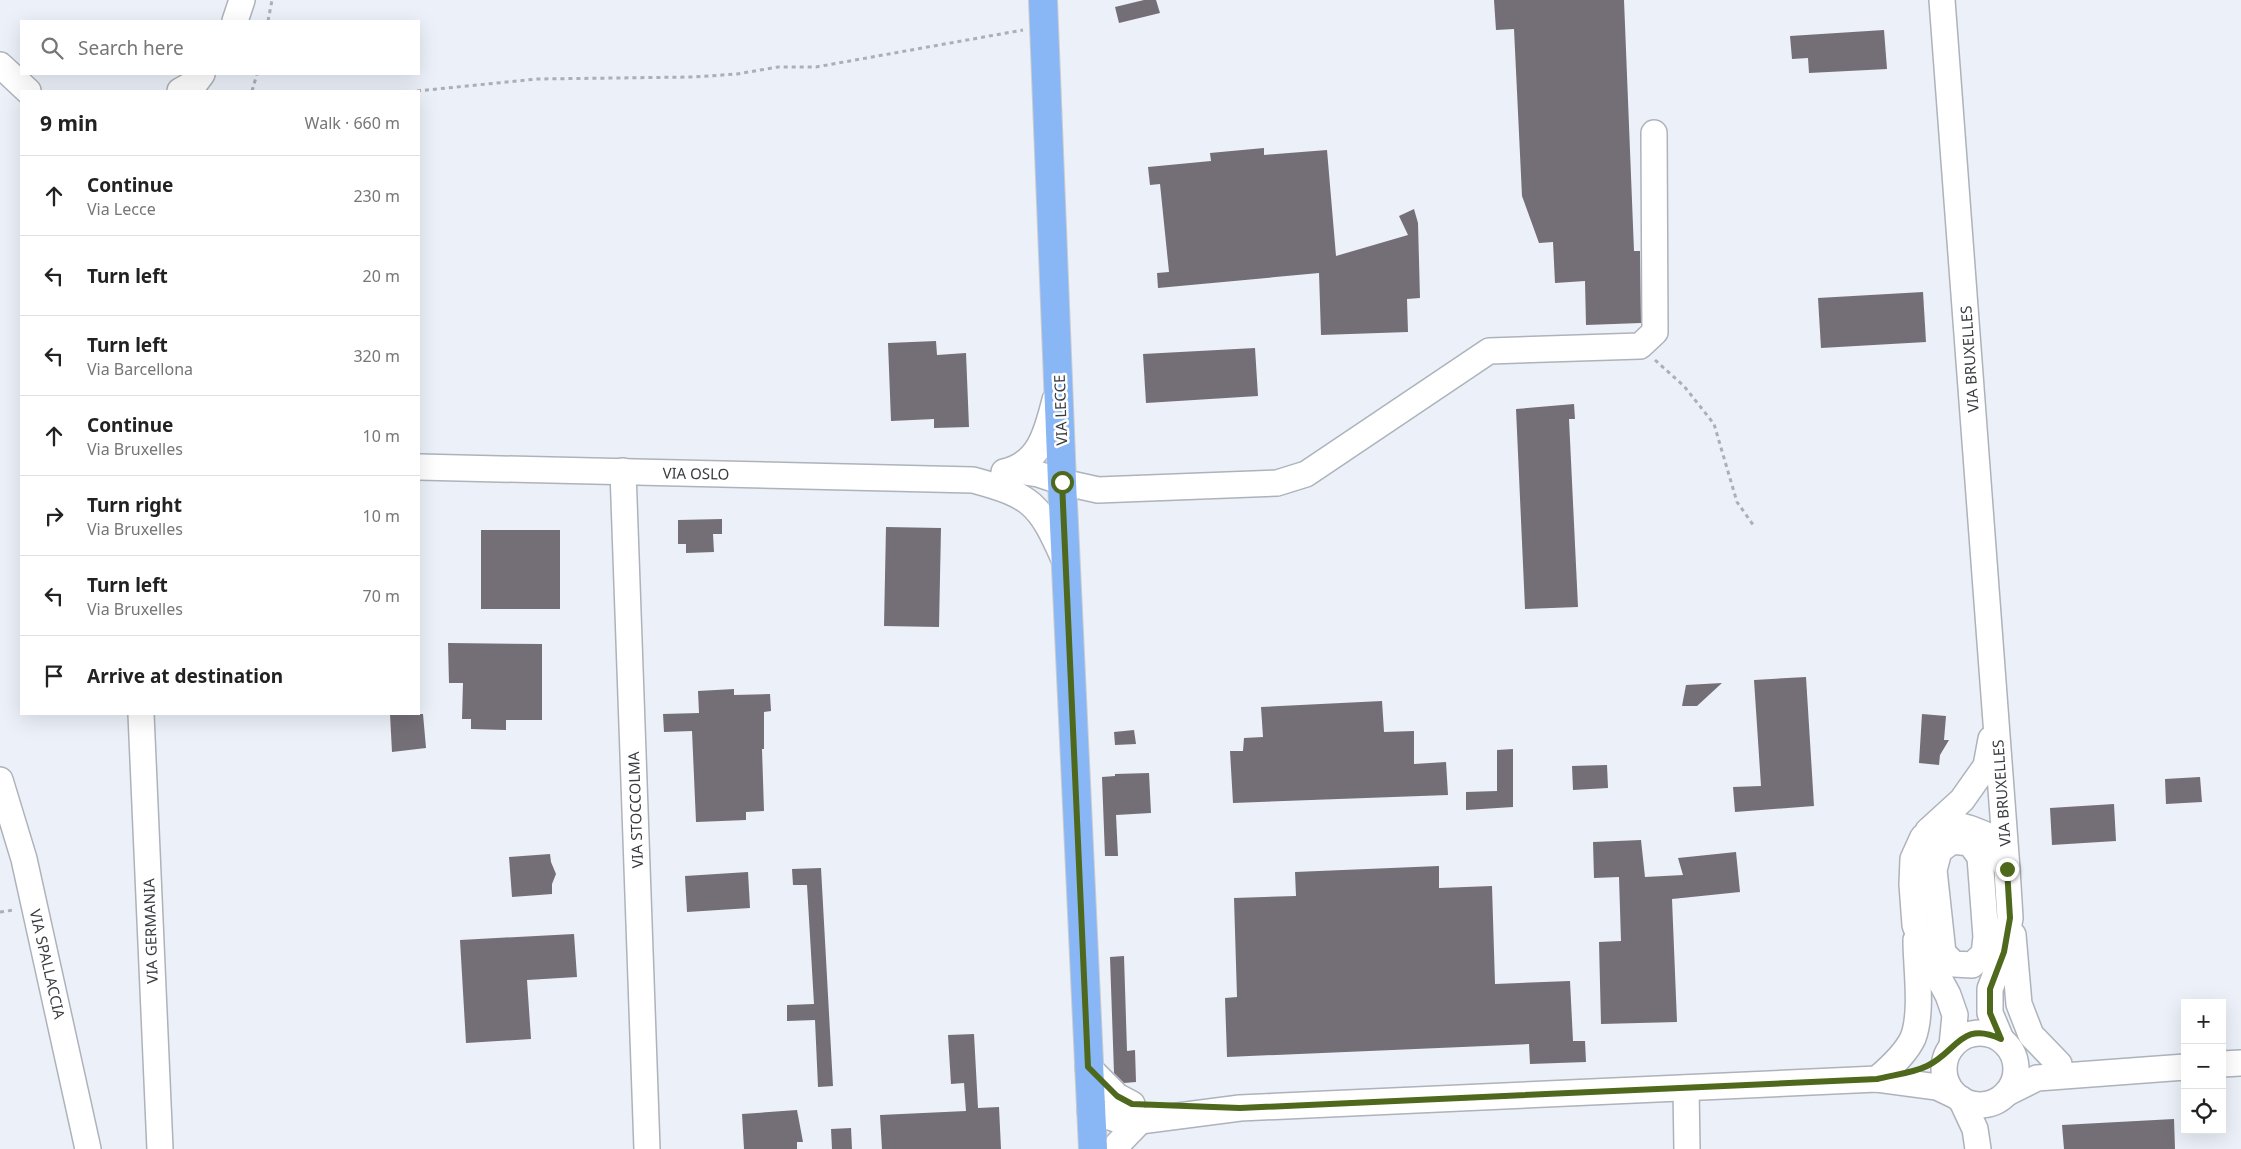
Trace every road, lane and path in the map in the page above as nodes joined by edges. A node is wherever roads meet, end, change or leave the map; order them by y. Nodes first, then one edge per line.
1 (242, 0) edge
2 (272, 0) edge
3 (1043, 0) edge
4 (1942, 0) edge
5 (235, 20) edge
6 (268, 20) edge
7 (1044, 27) junction
8 (0, 65) edge
9 (201, 75) edge
10 (257, 75) edge
11 (27, 90) edge
12 (182, 90) edge
13 (252, 90) edge
14 (420, 91) edge
15 (1654, 133) dead end
16 (1640, 346) junction
17 (1059, 383) junction
18 (420, 466) edge
19 (623, 471) junction
20 (1011, 480) junction
21 (1062, 482) junction
22 (1754, 526) dead end
23 (1066, 564) junction
24 (141, 715) edge
25 (1996, 717) junction
26 (0, 780) edge
27 (1922, 836) junction
28 (2007, 869) junction
29 (1983, 902) junction
30 (2009, 909) junction
31 (1922, 913) junction
32 (2006, 1044) junction
33 (1950, 1049) junction
34 (2241, 1063) edge
35 (2059, 1064) junction
36 (2226, 1064) edge
37 (1088, 1067) junction
38 (2181, 1067) edge
39 (2086, 1073) junction
40 (1877, 1079) junction
41 (1686, 1088) junction
42 (2004, 1096) junction
43 (1958, 1098) junction
44 (1090, 1110) junction
45 (1136, 1112) junction
46 (88, 1149) edge
47 (160, 1149) edge
48 (647, 1149) edge
49 (1093, 1149) edge
50 (1116, 1149) edge
51 (1688, 1149) edge
52 (1978, 1149) edge
53 (1987, 1149) edge

1 - 5 street
2 - 6 path
3 - 7 main road, VIA LECCE
4 - 25 street, VIA BRUXELLES
7 - 14 path
7 - 17 main road, VIA LECCE
8 - 11 street
9 - 12 street
10 - 13 path
15 - 16 street
16 - 21 street
16 - 22 path
17 - 20 street
17 - 21 main road, VIA LECCE
18 - 19 street, VIA OSLO
19 - 20 street, VIA OSLO
19 - 48 street, VIA STOCCOLMA
20 - 21 street
20 - 23 street
21 - 23 main road, VIA LECCE
23 - 37 main road, VIA LECCE
24 - 47 street, VIA GERMANIA
25 - 27 street, VIA BRUXELLES
25 - 28 street, VIA BRUXELLES
26 - 46 street, VIA SPALLACCIA
27 - 28 street, VIA BRUXELLES
27 - 31 street, VIA BRUXELLES
28 - 30 street, VIA BRUXELLES
29 - 30 street
29 - 31 street
29 - 31 street
30 - 32 street, VIA BRUXELLES
30 - 35 street, VIA BRUXELLES
31 - 33 street, VIA BRUXELLES
31 - 40 street, VIA BRUXELLES
32 - 33 street
32 - 35 street
32 - 42 street, VIA BRUXELLES
33 - 40 street
33 - 43 street, VIA BRUXELLES
34 - 36 street
35 - 39 street
37 - 44 main road, VIA LECCE
37 - 45 street
38 - 39 street
39 - 42 street
40 - 41 street
40 - 43 street
41 - 45 street
41 - 51 street
42 - 43 street
42 - 53 street, VIA BRUXELLES
43 - 52 street, VIA BRUXELLES
44 - 45 street
44 - 49 main road, VIA LECCE
45 - 50 street

